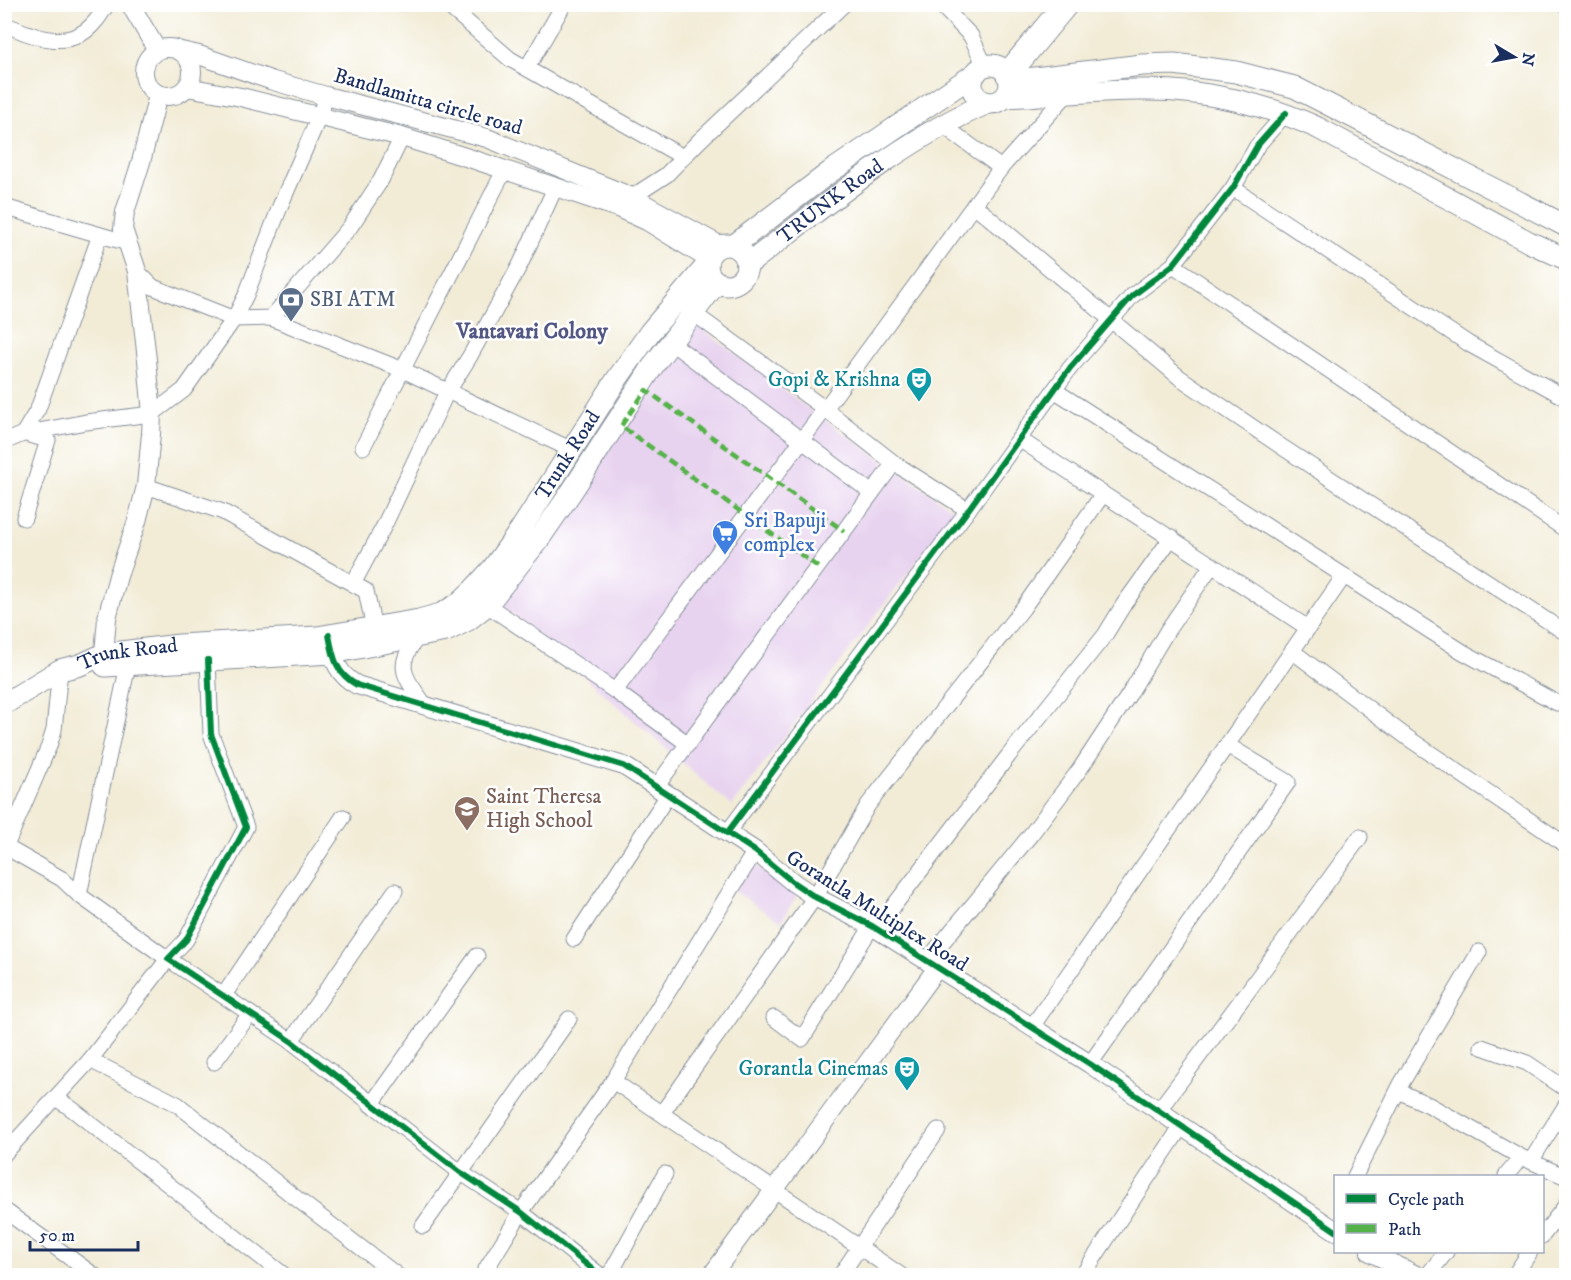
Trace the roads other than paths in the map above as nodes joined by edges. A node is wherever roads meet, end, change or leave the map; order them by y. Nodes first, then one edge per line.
1 (107, 4) edge
2 (130, 4) edge
3 (446, 4) edge
4 (564, 4) edge
5 (844, 4) edge
6 (940, 4) edge
7 (1046, 4) edge
8 (1066, 4) edge
9 (4, 24) edge
10 (157, 50) junction
11 (181, 51) junction
12 (527, 68) junction
13 (995, 80) junction
14 (187, 87) junction
15 (1067, 94) junction
16 (158, 95) junction
17 (326, 96) junction
18 (1286, 113) junction
19 (319, 117) junction
20 (944, 126) junction
21 (402, 137) junction
22 (683, 157) junction
23 (1001, 168) junction
24 (504, 171) junction
25 (555, 188) junction
26 (1233, 188) junction
27 (628, 204) junction
28 (974, 205) junction
29 (4, 207) edge
30 (1566, 226) edge
31 (100, 235) junction
32 (128, 243) junction
33 (717, 259) junction
34 (1566, 259) edge
35 (747, 265) junction
36 (1173, 265) junction
37 (136, 271) junction
38 (685, 308) junction
39 (271, 318) junction
40 (234, 319) junction
41 (1112, 320) junction
42 (677, 347) dead end
43 (403, 369) junction
44 (1054, 390) junction
45 (449, 391) junction
46 (1566, 398) edge
47 (825, 409) junction
48 (152, 414) junction
49 (23, 434) junction
50 (1019, 439) junction
51 (802, 440) junction
52 (4, 442) edge
53 (363, 447) dead end
54 (572, 450) junction
55 (894, 463) junction
56 (146, 486) junction
57 (872, 493) junction
58 (1103, 494) junction
59 (968, 510) junction
60 (24, 518) dead end
61 (1566, 530) edge
62 (1172, 537) junction
63 (1212, 565) junction
64 (1344, 576) junction
65 (353, 584) junction
66 (487, 605) junction
67 (374, 628) junction
68 (1308, 628) junction
69 (1566, 633) edge
70 (418, 637) junction
71 (331, 644) junction
72 (1292, 651) junction
73 (104, 660) junction
74 (208, 660) junction
75 (128, 665) junction
76 (70, 667) junction
77 (615, 691) junction
78 (4, 704) edge
79 (1557, 704) dead end
80 (426, 708) junction
81 (688, 744) junction
82 (1227, 745) junction
83 (662, 791) junction
84 (343, 817) dead end
85 (727, 833) junction
86 (1360, 837) dead end
87 (1566, 845) edge
88 (5, 846) edge
89 (755, 851) junction
90 (395, 891) dead end
91 (79, 895) junction
92 (815, 897) junction
93 (874, 927) junction
94 (574, 939) dead end
95 (1479, 952) dead end
96 (477, 956) dead end
97 (168, 958) junction
98 (932, 965) junction
99 (224, 995) junction
100 (250, 1014) junction
101 (774, 1018) dead end
102 (568, 1019) dead end
103 (1031, 1028) junction
104 (291, 1041) junction
105 (1482, 1047) dead end
106 (90, 1060) junction
107 (214, 1062) dead end
108 (1090, 1064) junction
109 (613, 1081) junction
110 (1566, 1089) edge
111 (1398, 1091) junction
112 (56, 1098) junction
113 (371, 1105) junction
114 (1566, 1105) edge
115 (1158, 1111) junction
116 (662, 1113) junction
117 (1181, 1127) junction
118 (938, 1130) dead end
119 (4, 1154) edge
120 (1526, 1159) junction
121 (460, 1172) junction
122 (665, 1174) dead end
123 (1356, 1175) edge
124 (1507, 1175) edge
125 (1566, 1177) edge
126 (774, 1191) junction
127 (1566, 1205) edge
128 (4, 1210) edge
129 (521, 1212) junction
130 (1334, 1225) edge
131 (423, 1226) dead end
132 (1544, 1233) edge
133 (859, 1247) junction
134 (1374, 1253) edge
135 (1444, 1253) edge
136 (1529, 1253) edge
137 (483, 1274) dead end
138 (95, 1275) edge
139 (285, 1275) edge
140 (398, 1275) edge
141 (601, 1275) edge
142 (609, 1275) edge
143 (711, 1275) edge
144 (840, 1275) edge
145 (902, 1275) edge
146 (1082, 1275) edge
147 (1418, 1275) edge
148 (1427, 1275) edge
149 (1514, 1275) edge

1 - 9 street
2 - 10 street
3 - 12 street
4 - 12 street
5 - 22 street
6 - 13 street
7 - 13 main road
8 - 13 main road
10 - 11 street, Bandlamitta circle road
10 - 16 street
11 - 14 street
11 - 17 street, Bandlamitta circle road
12 - 22 street
13 - 15 main road
13 - 20 main road, TRUNK Road
13 - 30 main road
13 - 33 main road, Trunk Road
14 - 16 street
14 - 19 street
15 - 18 main road
15 - 23 street
16 - 32 street
17 - 19 street
17 - 27 street, Bandlamitta circle road
18 - 26 street
18 - 34 main road
19 - 21 street
19 - 40 street
20 - 23 street
20 - 35 main road, TRUNK Road
21 - 24 street
21 - 39 street
22 - 27 street
23 - 28 street
24 - 25 street
24 - 43 street
25 - 27 street
25 - 45 street
26 - 36 street
26 - 46 street
27 - 33 street
28 - 41 street
28 - 47 street
29 - 31 street
31 - 32 street
31 - 49 street
32 - 37 street
33 - 35 main road
33 - 35 main road, TRUNK Road
33 - 38 main road, Trunk Road
36 - 41 street
36 - 61 street
37 - 40 street
37 - 48 street
38 - 47 street
38 - 54 main road, Trunk Road
38 - 66 main road, Trunk Road
39 - 40 street
39 - 43 street
40 - 48 street
41 - 44 street
41 - 69 street
42 - 51 street
43 - 45 street
43 - 53 street
44 - 50 street
44 - 64 street
45 - 54 street
45 - 65 street
47 - 51 street
47 - 55 street
48 - 49 street
48 - 56 street
49 - 52 street
49 - 60 street
50 - 58 street
50 - 59 street
51 - 57 street
51 - 77 street
54 - 67 main road, Trunk Road
55 - 57 street
55 - 59 street
56 - 65 street
56 - 73 street
57 - 81 street
58 - 62 street
58 - 92 street
59 - 85 street
62 - 63 street
62 - 93 street
63 - 68 street
63 - 98 street
64 - 68 street
64 - 79 street
65 - 67 street
66 - 70 main road, Trunk Road
66 - 77 street
67 - 71 main road, Trunk Road
68 - 72 street
70 - 71 main road, Trunk Road
70 - 80 street
71 - 73 main road, Trunk Road
71 - 74 main road, Trunk Road
71 - 80 street, Gorantla Multiplex Road
72 - 82 street
72 - 87 street
73 - 75 main road, Trunk Road
73 - 76 main road, Trunk Road
74 - 75 main road, Trunk Road
74 - 97 street
75 - 91 street
76 - 78 main road, TRUNK Road
76 - 88 street
77 - 81 street
80 - 83 street, Gorantla Multiplex Road
81 - 83 street
82 - 103 street
82 - 108 street
83 - 85 street, Gorantla Multiplex Road
83 - 94 street
84 - 99 street
85 - 89 street, Gorantla Multiplex Road
86 - 115 street
88 - 91 street
89 - 92 street, Gorantla Multiplex Road
89 - 109 street
90 - 104 street
91 - 97 street
92 - 93 street, Gorantla Multiplex Road
92 - 116 street
93 - 98 street, Gorantla Multiplex Road
93 - 101 street
95 - 111 street
96 - 113 street
97 - 99 street
97 - 106 street
98 - 103 street, Gorantla Multiplex Road
98 - 126 street
99 - 100 street
100 - 104 street
100 - 107 street
102 - 121 street
103 - 108 street, Gorantla Multiplex Road
104 - 113 street
105 - 110 street
106 - 112 street
106 - 140 street
108 - 115 street, Gorantla Multiplex Road
109 - 116 street
109 - 129 street
111 - 120 street
111 - 123 street
112 - 119 street
112 - 139 street
113 - 121 street
114 - 120 street
115 - 117 street, Gorantla Multiplex Road
116 - 126 street
117 - 130 street, Gorantla Multiplex Road
117 - 146 street
118 - 133 street
120 - 124 street
120 - 125 street
121 - 129 street
121 - 131 street
122 - 142 street
126 - 133 street
126 - 143 street
127 - 132 street
128 - 138 street
129 - 137 street
129 - 141 street
133 - 144 street
133 - 145 street
134 - 147 street
135 - 148 street
136 - 149 street

